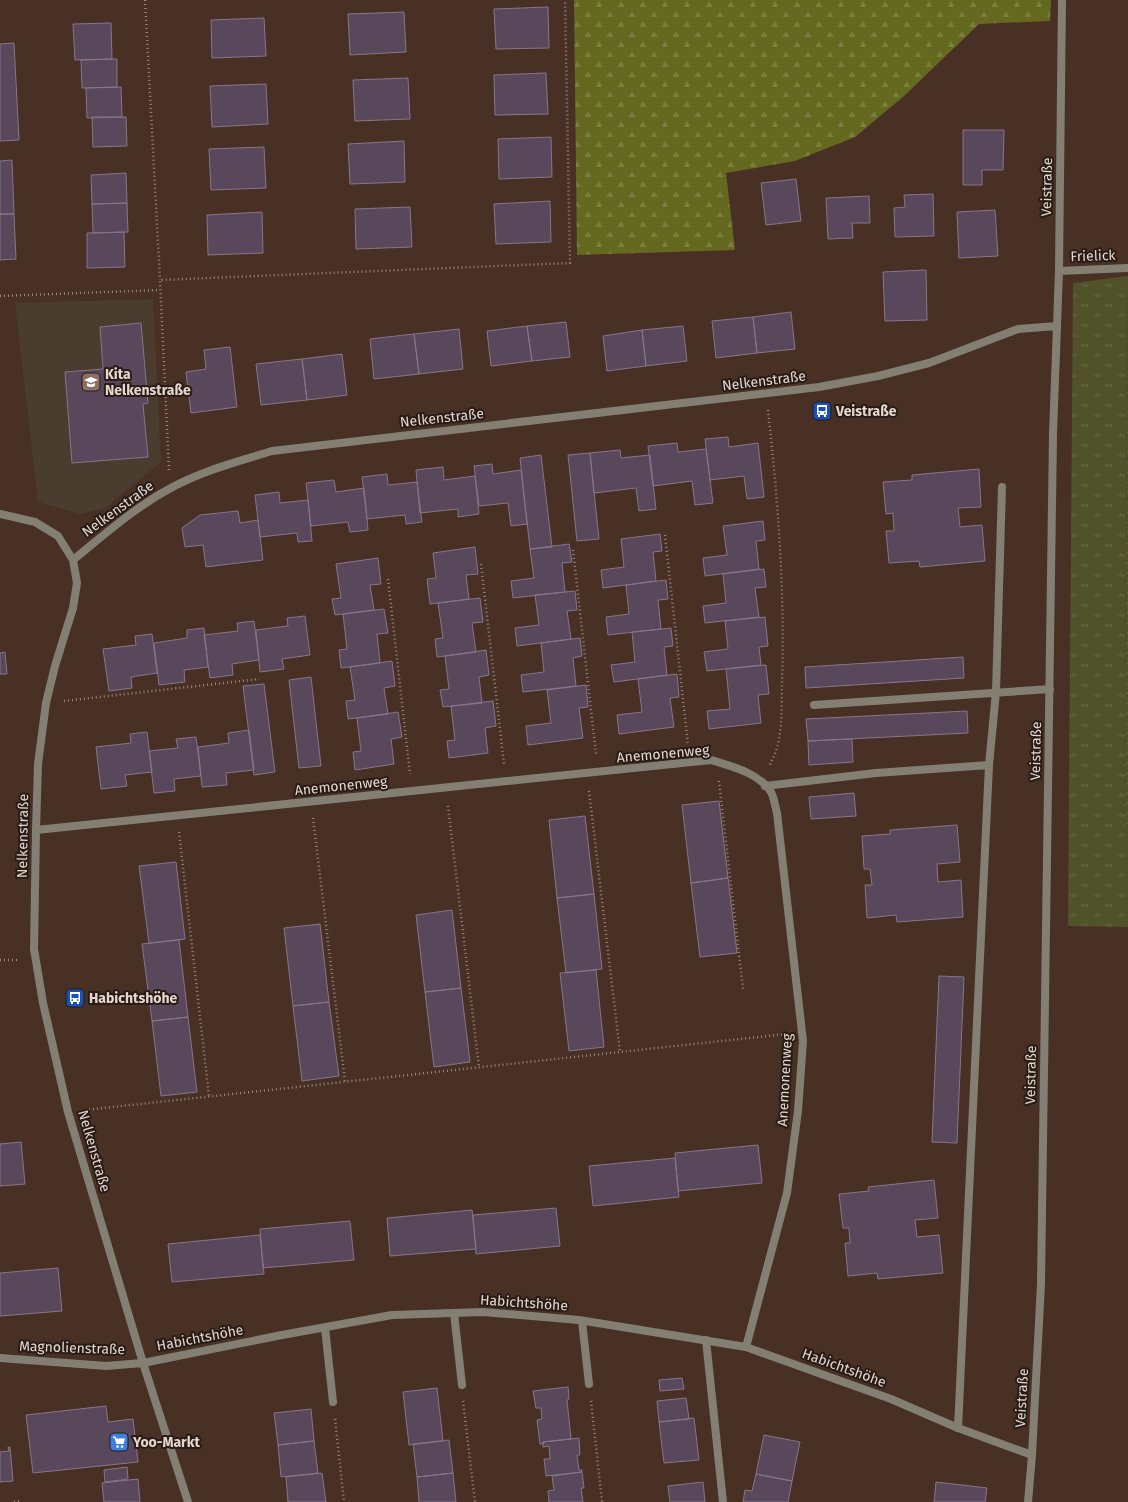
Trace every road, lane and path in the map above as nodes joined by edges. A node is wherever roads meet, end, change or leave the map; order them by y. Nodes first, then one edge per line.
1 (145, 0) edge
2 (565, 0) edge
3 (1062, 0) edge
4 (1128, 268) edge
5 (1059, 270) junction
6 (160, 280) junction
7 (160, 290) junction
8 (0, 296) edge
9 (1057, 326) junction
10 (767, 393) junction
11 (1002, 487) dead end
12 (170, 488) junction
13 (0, 514) edge
14 (665, 535) dead end
15 (573, 550) dead end
16 (74, 560) junction
17 (482, 564) dead end
18 (388, 579) dead end
19 (259, 679) dead end
20 (1050, 689) junction
21 (996, 692) junction
22 (46, 702) junction
23 (814, 705) dead end
24 (717, 762) junction
25 (690, 763) junction
26 (989, 764) junction
27 (598, 772) junction
28 (587, 774) junction
29 (506, 782) junction
30 (762, 784) junction
31 (446, 788) junction
32 (412, 792) junction
33 (311, 802) junction
34 (177, 816) junction
35 (36, 830) junction
36 (743, 989) dead end
37 (802, 1033) junction
38 (620, 1052) junction
39 (479, 1067) junction
40 (345, 1081) junction
41 (209, 1096) junction
42 (68, 1112) junction
43 (454, 1313) junction
44 (582, 1321) junction
45 (324, 1328) junction
46 (706, 1340) junction
47 (746, 1347) junction
48 (0, 1358) edge
49 (143, 1363) junction
50 (589, 1384) joint
51 (462, 1385) joint
52 (333, 1402) joint
53 (958, 1428) junction
54 (1032, 1455) junction
55 (19, 1501) edge
56 (14, 1502) edge
57 (188, 1502) edge
58 (344, 1502) edge
59 (475, 1502) edge
60 (602, 1502) edge
61 (723, 1502) edge
62 (1028, 1502) edge

1 - 6 path
2 - 6 path
3 - 5 street, Veistraße
4 - 5 street, Frielick
5 - 9 street, Veistraße
6 - 7 path
7 - 8 path
7 - 12 path
9 - 10 street, Nelkenstraße
9 - 20 street, Veistraße
10 - 12 street, Nelkenstraße
10 - 30 path
11 - 21 street
12 - 16 street, Nelkenstraße
13 - 16 street
14 - 25 path
15 - 27 path
16 - 22 street, Nelkenstraße
17 - 29 path
18 - 32 path
19 - 22 path
20 - 21 street
20 - 54 street, Veistraße
21 - 23 street
21 - 26 street
22 - 35 street, Nelkenstraße
24 - 25 street, Anemonenweg
24 - 30 street, Anemonenweg
24 - 36 path
25 - 27 street, Anemonenweg
26 - 30 street
26 - 53 street
27 - 28 street, Anemonenweg
28 - 29 street, Anemonenweg
28 - 38 path
29 - 31 street, Anemonenweg
30 - 37 street, Anemonenweg
31 - 32 street, Anemonenweg
31 - 39 path
32 - 33 street, Anemonenweg
33 - 34 street, Anemonenweg
33 - 40 path
34 - 35 street, Anemonenweg
34 - 41 path
35 - 42 street, Nelkenstraße
37 - 38 path
37 - 47 street, Anemonenweg
38 - 39 path
39 - 40 path
40 - 41 path
41 - 42 path
42 - 49 street, Nelkenstraße
43 - 44 street, Habichtshöhe
43 - 45 street, Habichtshöhe
43 - 51 street
44 - 46 street, Habichtshöhe
44 - 50 street
45 - 49 street, Habichtshöhe
45 - 52 street
46 - 47 street, Habichtshöhe
46 - 61 street
47 - 53 street, Habichtshöhe
48 - 49 street, Magnolienstraße
49 - 57 street, Habichtshöhe
50 - 60 path
51 - 59 path
52 - 58 path
53 - 54 street, Habichtshöhe
54 - 62 street, Veistraße
55 - 56 path

